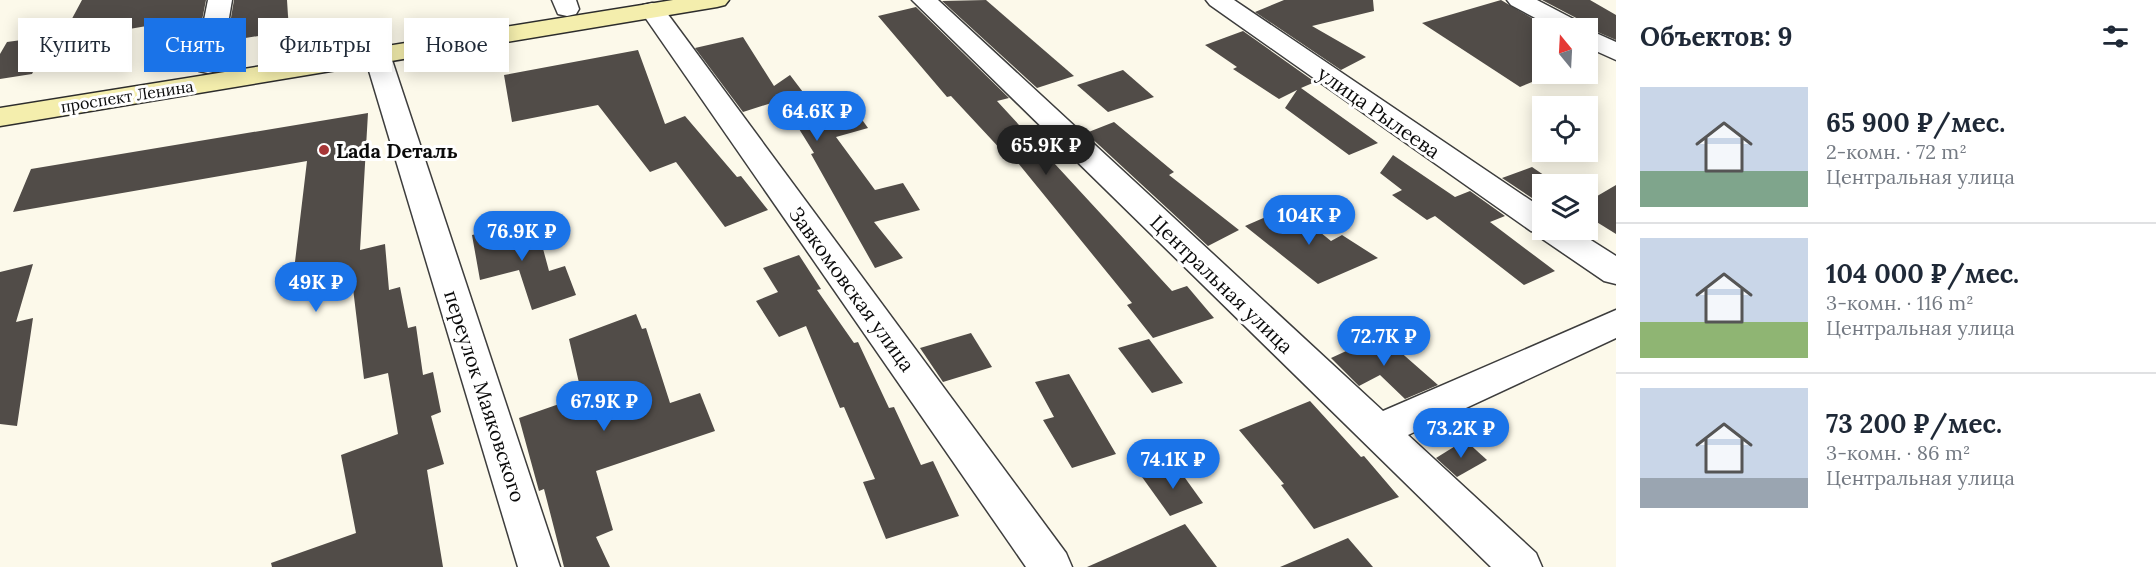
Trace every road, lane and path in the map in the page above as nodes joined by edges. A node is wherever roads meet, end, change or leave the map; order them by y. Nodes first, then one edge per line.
1 (220, 0) edge
2 (717, 0) edge
3 (924, 0) edge
4 (1218, 0) edge
5 (1519, 0) edge
6 (565, 4) edge
7 (638, 5) edge
8 (217, 18) edge
9 (1553, 18) edge
10 (1598, 43) edge
11 (392, 51) edge
12 (1616, 52) edge
13 (246, 59) edge
14 (162, 72) edge
15 (269, 72) edge
16 (382, 72) edge
17 (0, 97) edge
18 (0, 117) edge
19 (1532, 216) edge
20 (1567, 240) edge
21 (1616, 272) edge
22 (1616, 323) edge
23 (1376, 432) junction
24 (539, 567) edge
25 (1051, 567) edge
26 (1521, 567) edge

1 - 8 street
2 - 7 main road, проспект Ленина
3 - 23 street, Центральная улица
4 - 19 street, улица Рылеева
5 - 9 street
6 - 7 main road, проспект Ленина
6 - 13 main road, проспект Ленина
7 - 11 main road, проспект Ленина
7 - 25 street, Завкомовская улица
10 - 12 street
14 - 17 main road, проспект Ленина
15 - 18 main road, проспект Ленина
16 - 24 street, переулок Маяковского
20 - 21 street
22 - 23 street
23 - 26 street, Центральная улица

